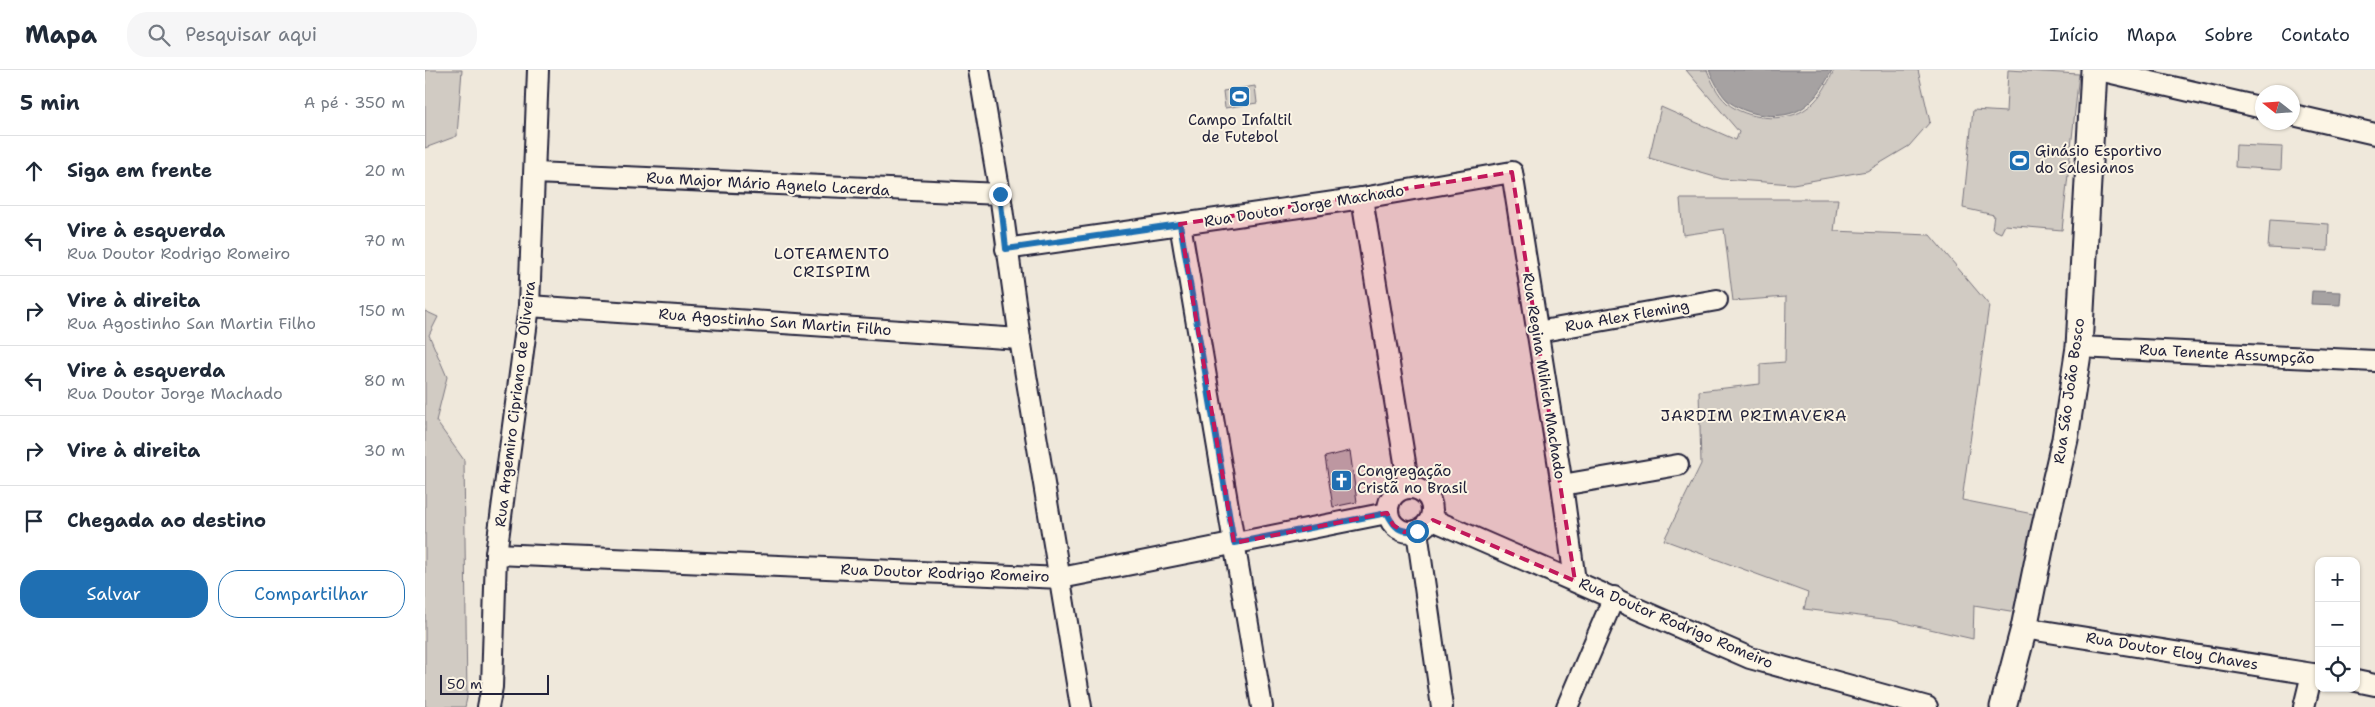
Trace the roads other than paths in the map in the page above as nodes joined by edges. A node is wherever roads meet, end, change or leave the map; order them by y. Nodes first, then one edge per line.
1 (538, 70) edge
2 (979, 70) edge
3 (2094, 70) edge
4 (2099, 70) edge
5 (2255, 106) edge
6 (2300, 117) edge
7 (2375, 134) edge
8 (1512, 172) joint
9 (535, 173) junction
10 (1000, 194) junction
11 (1362, 198) junction
12 (1180, 224) junction
13 (1006, 249) junction
14 (1717, 300) dead end
15 (529, 306) junction
16 (1537, 332) junction
17 (1020, 339) junction
18 (2079, 347) junction
19 (2375, 361) edge
20 (1678, 465) dead end
21 (1562, 485) junction
22 (1409, 487) junction
23 (1387, 513) junction
24 (1424, 525) junction
25 (1234, 543) junction
26 (496, 554) junction
27 (1061, 578) junction
28 (1575, 580) junction
29 (1614, 597) junction
30 (2024, 628) junction
31 (2315, 674) edge
32 (2360, 683) edge
33 (2375, 685) edge
34 (488, 707) edge
35 (1081, 707) edge
36 (1262, 707) edge
37 (1442, 707) edge
38 (1567, 707) edge
39 (1927, 707) edge
40 (2003, 707) edge
41 (2304, 707) edge

1 - 9 street, Rua Argemiro Cipriano de Oliveira
2 - 10 street
3 - 18 main road, Rua São João Bosco
4 - 5 street
6 - 7 street
8 - 11 street, Rua Doutor Jorge Machado
8 - 16 street, Rua Regina Mihich Machado
9 - 10 street, Rua Major Mário Agnelo Lacerda
9 - 15 street, Rua Argemiro Cipriano de Oliveira
10 - 13 street
11 - 12 street, Rua Doutor Jorge Machado
11 - 22 street
12 - 13 street, Rua Doutor Jorge Machado
12 - 25 street
13 - 17 street
14 - 16 street, Rua Alex Fleming
15 - 17 street, Rua Agostinho San Martin Filho
15 - 26 street, Rua Argemiro Cipriano de Oliveira
16 - 21 street, Rua Regina Mihich Machado
17 - 27 street
18 - 19 street, Rua Tenente Assumpção
18 - 30 main road, Rua São João Bosco
20 - 21 street
21 - 28 street, Rua Regina Mihich Machado
22 - 23 street
22 - 24 street
23 - 24 street
23 - 25 street, Rua Doutor Rodrigo Romeiro
24 - 28 street, Rua Doutor Rodrigo Romeiro
24 - 37 street
25 - 27 street, Rua Doutor Rodrigo Romeiro
25 - 36 street
26 - 27 street, Rua Doutor Rodrigo Romeiro
26 - 34 street, Rua Argemiro Cipriano de Oliveira
27 - 35 street
28 - 29 street, Rua Doutor Rodrigo Romeiro
29 - 38 street
29 - 39 street, Rua Doutor Rodrigo Romeiro
30 - 31 street, Rua Doutor Eloy Chaves
30 - 40 main road, Rua São João Bosco
31 - 41 street
32 - 33 street

